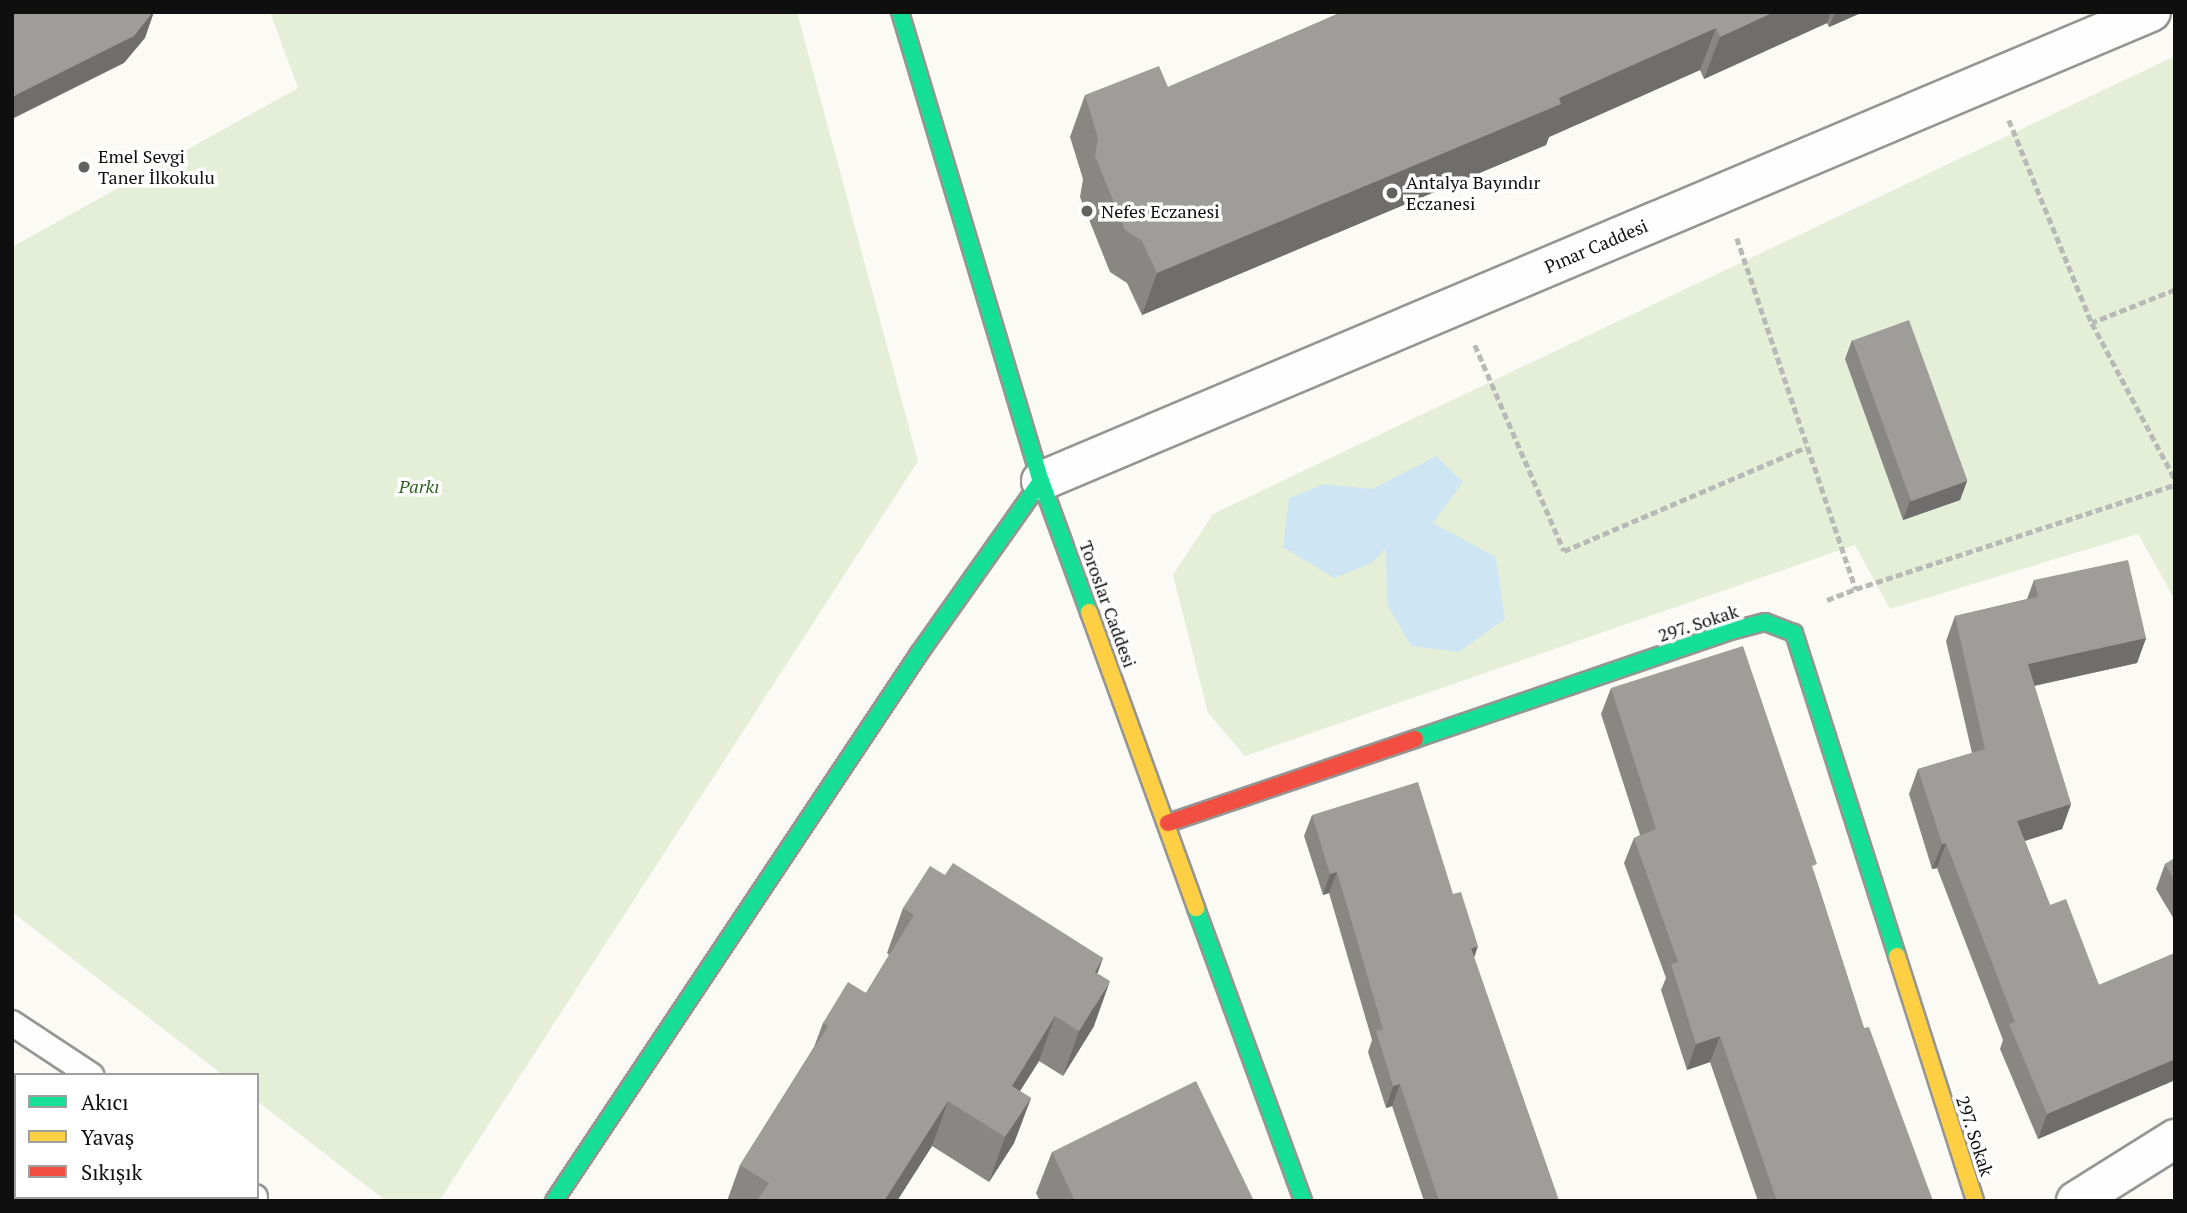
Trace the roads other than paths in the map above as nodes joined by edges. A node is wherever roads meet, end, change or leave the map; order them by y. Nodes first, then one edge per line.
1 (900, 12) edge
2 (2151, 12) edge
3 (1041, 481) junction
4 (1168, 823) junction
5 (12, 1023) edge
6 (88, 1073) edge
7 (2175, 1139) edge
8 (554, 1201) edge
9 (1303, 1201) edge
10 (1975, 1201) edge
11 (2076, 1201) edge

1 - 3 main road, Toroslar Caddesi
2 - 3 street, Pınar Caddesi
3 - 4 main road, Toroslar Caddesi
3 - 8 main road
4 - 9 main road, Toroslar Caddesi
4 - 10 main road, 297. Sokak
5 - 6 lane
7 - 11 street

